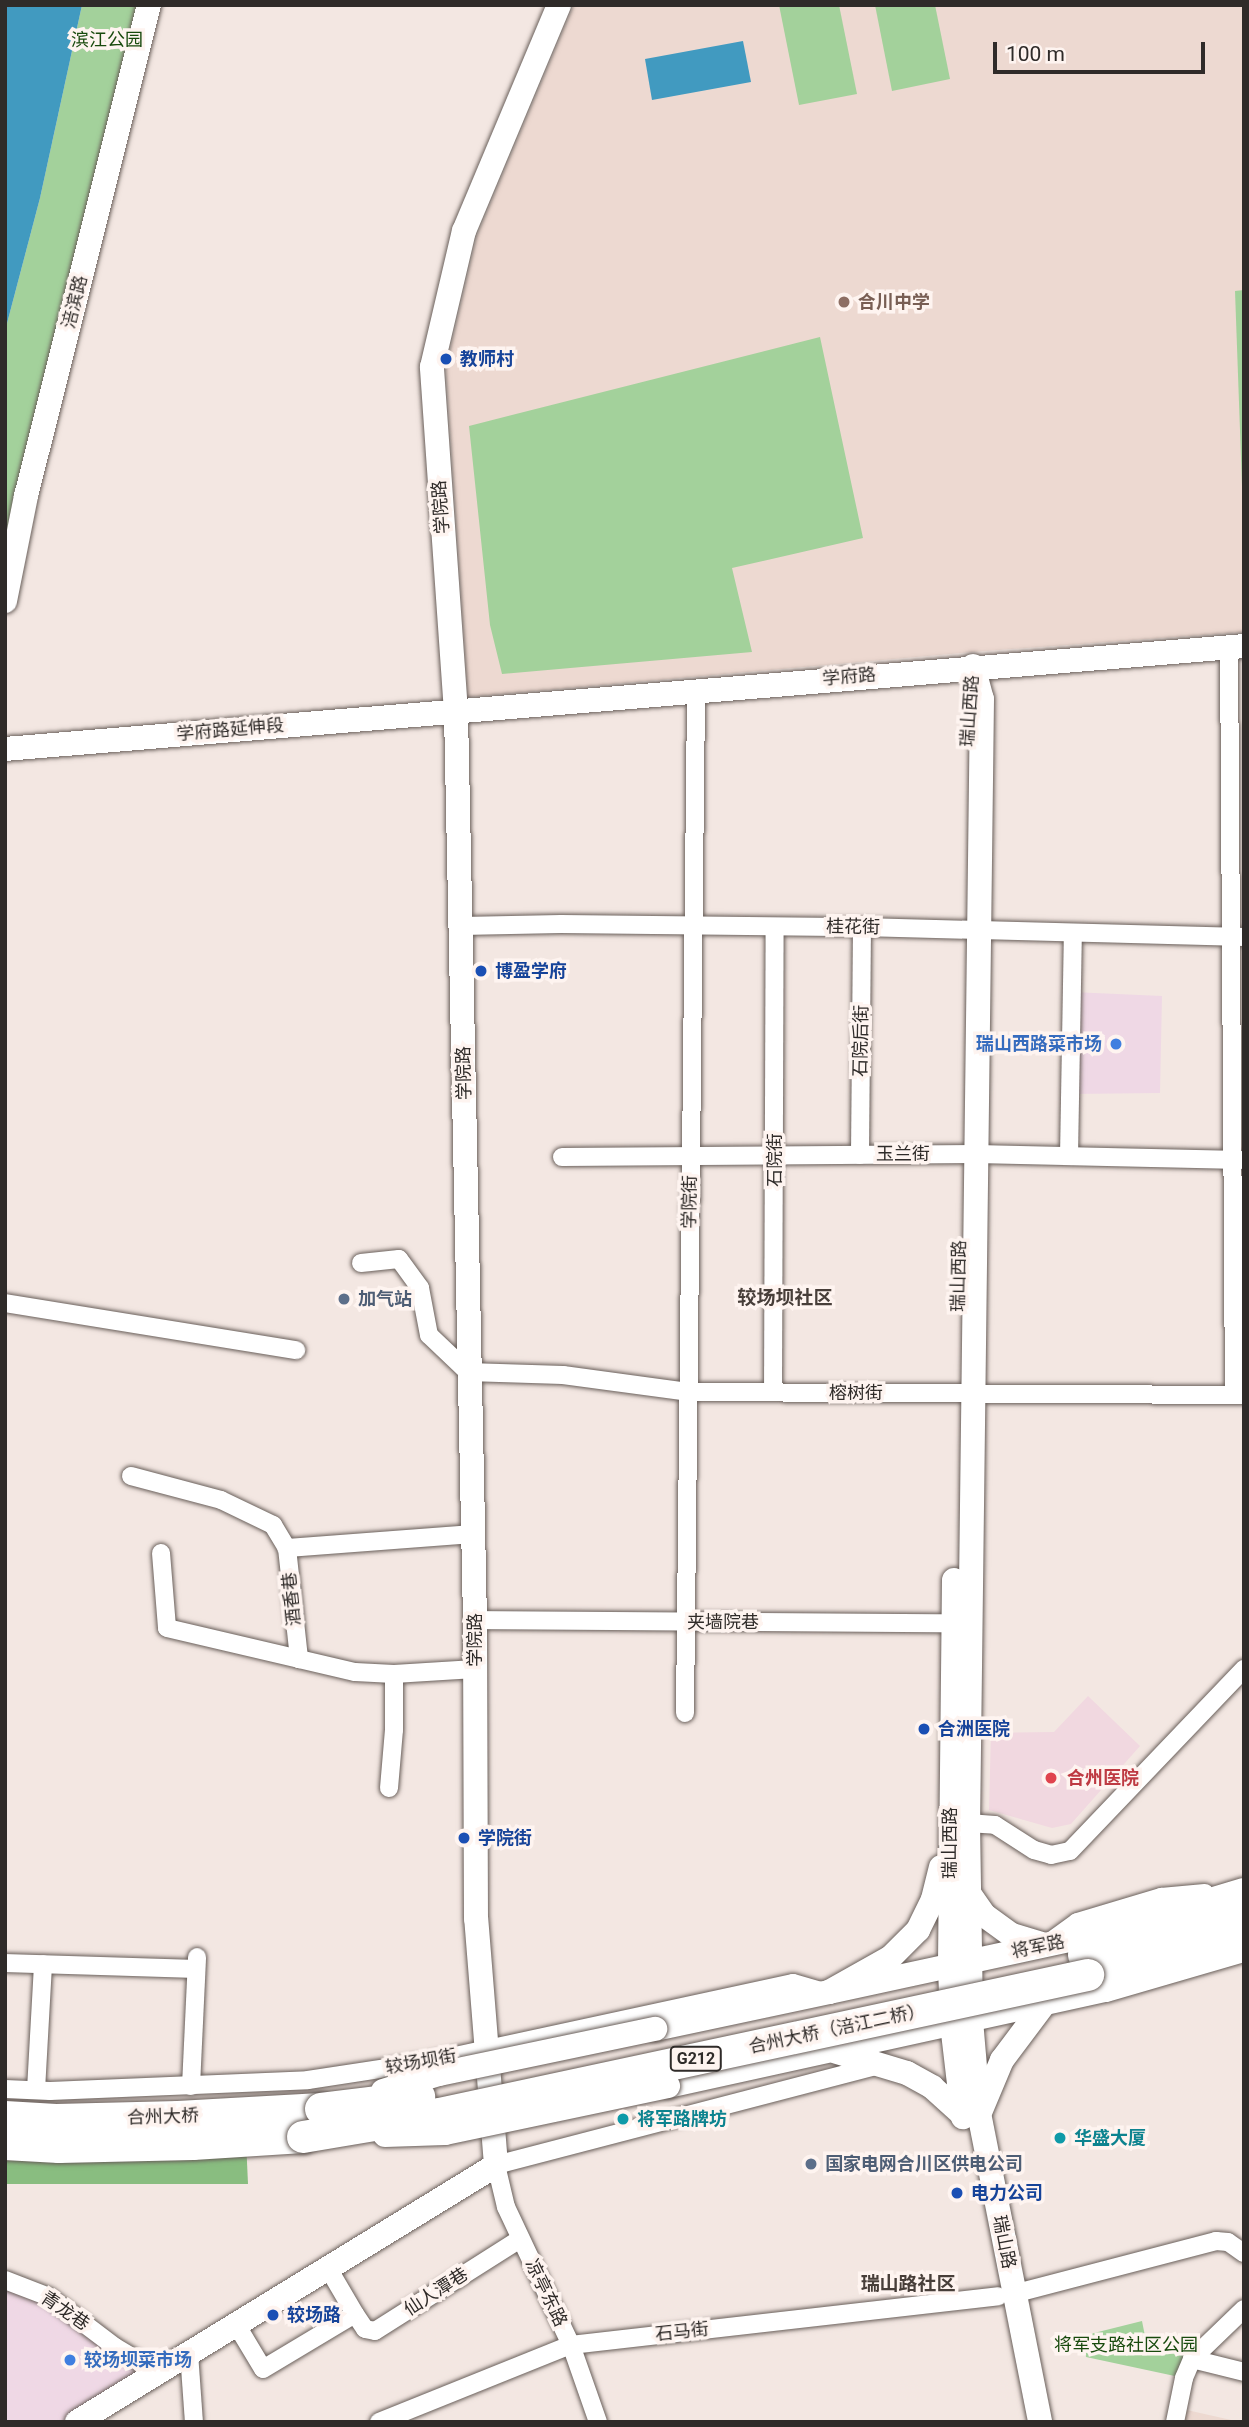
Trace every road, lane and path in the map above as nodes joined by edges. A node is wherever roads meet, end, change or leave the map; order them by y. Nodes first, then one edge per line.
1 (149, 5) edge
2 (559, 5) edge
3 (5, 601) edge
4 (1237, 646) edge
5 (973, 666) junction
6 (696, 691) junction
7 (456, 712) junction
8 (5, 749) edge
9 (461, 926) junction
10 (693, 927) junction
11 (775, 927) junction
12 (862, 927) junction
13 (972, 929) junction
14 (1073, 934) junction
15 (1238, 938) edge
16 (969, 1154) junction
17 (691, 1155) junction
18 (775, 1155) junction
19 (860, 1155) junction
20 (1069, 1156) junction
21 (562, 1157) dead end
22 (1238, 1160) edge
23 (361, 1263) dead end
24 (5, 1303) edge
25 (296, 1350) dead end
26 (468, 1372) junction
27 (688, 1392) junction
28 (774, 1392) junction
29 (965, 1394) junction
30 (1239, 1395) edge
31 (131, 1476) dead end
32 (474, 1534) junction
33 (287, 1548) junction
34 (160, 1553) dead end
35 (475, 1620) junction
36 (685, 1622) junction
37 (962, 1623) junction
38 (299, 1659) junction
39 (475, 1669) junction
40 (1244, 1669) edge
41 (394, 1674) junction
42 (685, 1713) dead end
43 (389, 1788) dead end
44 (959, 1826) junction
45 (1244, 1890) edge
46 (968, 1892) junction
47 (1244, 1908) edge
48 (1244, 1933) edge
49 (1046, 1945) junction
50 (1244, 1950) edge
51 (5, 1963) edge
52 (43, 1964) junction
53 (960, 1964) junction
54 (1086, 1965) junction
55 (829, 1992) junction
56 (1044, 2004) junction
57 (962, 2022) junction
58 (486, 2049) junction
59 (833, 2051) junction
60 (880, 2065) junction
61 (191, 2086) junction
62 (5, 2089) edge
63 (36, 2090) junction
64 (321, 2109) junction
65 (971, 2114) junction
66 (5, 2117) edge
67 (303, 2137) junction
68 (5, 2144) edge
69 (496, 2165) junction
70 (520, 2239) junction
71 (1244, 2253) edge
72 (328, 2268) junction
73 (5, 2280) edge
74 (1006, 2295) junction
75 (1244, 2309) edge
76 (355, 2314) junction
77 (236, 2324) junction
78 (571, 2345) junction
79 (189, 2353) junction
80 (1192, 2359) junction
81 (157, 2372) junction
82 (1244, 2372) edge
83 (77, 2422) edge
84 (194, 2422) edge
85 (379, 2422) edge
86 (598, 2422) edge
87 (1024, 2422) edge
88 (1040, 2422) edge
89 (1175, 2422) edge

1 - 3 main road, 涪滨路
2 - 7 main road, 学院路
4 - 5 main road, 学府路
4 - 15 street
5 - 6 main road, 学府路
5 - 13 main road, 瑞山西路
6 - 7 main road, 学府路
6 - 10 street, 学院街
7 - 8 main road, 学府路延伸段
7 - 9 main road, 学院路
9 - 10 street, 桂花街
9 - 26 main road, 学院路
10 - 11 street, 桂花街
10 - 17 street, 学院街
11 - 12 street, 桂花街
11 - 18 street, 石院街
12 - 13 street, 桂花街
12 - 19 street, 石院后街
13 - 14 street, 桂花街
13 - 16 main road, 瑞山西路
14 - 15 street, 桂花街
14 - 20 street
15 - 22 street
16 - 19 street, 玉兰街
16 - 20 street, 玉兰街
16 - 29 main road, 瑞山西路
17 - 18 street, 玉兰街
17 - 21 street, 玉兰街
17 - 27 street, 学院街
18 - 19 street, 玉兰街
18 - 28 street, 石院街
20 - 22 street, 玉兰街
22 - 30 street
23 - 26 street
24 - 25 street
26 - 27 street, 榕树街
26 - 32 main road, 学院路
27 - 28 street, 榕树街
27 - 36 street, 学院街
28 - 29 street, 榕树街
29 - 30 street, 榕树街
29 - 37 main road, 瑞山西路
31 - 33 street
32 - 33 street, 酒香巷
32 - 35 main road, 学院路
33 - 38 street, 酒香巷
34 - 38 street
35 - 36 street, 夹墙院巷
35 - 39 main road, 学院路
36 - 37 street, 夹墙院巷
36 - 42 street, 学院街
37 - 44 main road, 瑞山西路
38 - 41 street
39 - 41 street
39 - 58 main road, 学院路
40 - 44 street
41 - 43 street
44 - 46 main road, 瑞山西路
44 - 53 main road, 瑞山西路
44 - 55 main road
45 - 49 main road, 将军路
46 - 49 main road
46 - 53 main road, 瑞山西路
47 - 54 highway, 合州大桥（涪江二桥） / G212
48 - 54 highway, 合州大桥（涪江二桥） / G212
49 - 53 main road, 将军路
50 - 56 main road
51 - 52 street
52 - 61 street
52 - 63 street
53 - 55 main road, 将军路
53 - 57 main road, 瑞山西路
54 - 64 highway, 合州大桥（涪江二桥） / G212, bridge
54 - 67 highway, 合州大桥（涪江二桥） / G212, bridge
55 - 58 street, 较场坝街
55 - 64 main road, 将军路, bridge
56 - 57 main road
56 - 65 main road
57 - 59 main road
57 - 65 main road, 瑞山路
58 - 61 street, 较场坝街
58 - 69 main road, 学院路
59 - 60 main road
59 - 67 main road, bridge
60 - 65 main road
60 - 69 street
61 - 63 street, 较场坝街
62 - 63 street, 较场坝街
64 - 66 highway, 合州大桥 / G212
65 - 74 main road, 瑞山路
67 - 68 highway, 合州大桥 / G212
69 - 70 street, 凉亭东路
69 - 72 main road
70 - 76 street, 仙人潭巷
70 - 78 street, 凉亭东路
71 - 74 street, 石马街
72 - 76 street
72 - 77 main road
73 - 81 street, 青龙巷
74 - 78 street, 石马街
74 - 87 main road, 瑞山路
74 - 88 main road, 瑞山路
75 - 80 street
76 - 77 street
77 - 79 main road
78 - 85 street, 石马街
78 - 86 street, 凉亭东路
79 - 81 main road
79 - 84 street
80 - 82 street
80 - 89 street
81 - 83 main road

